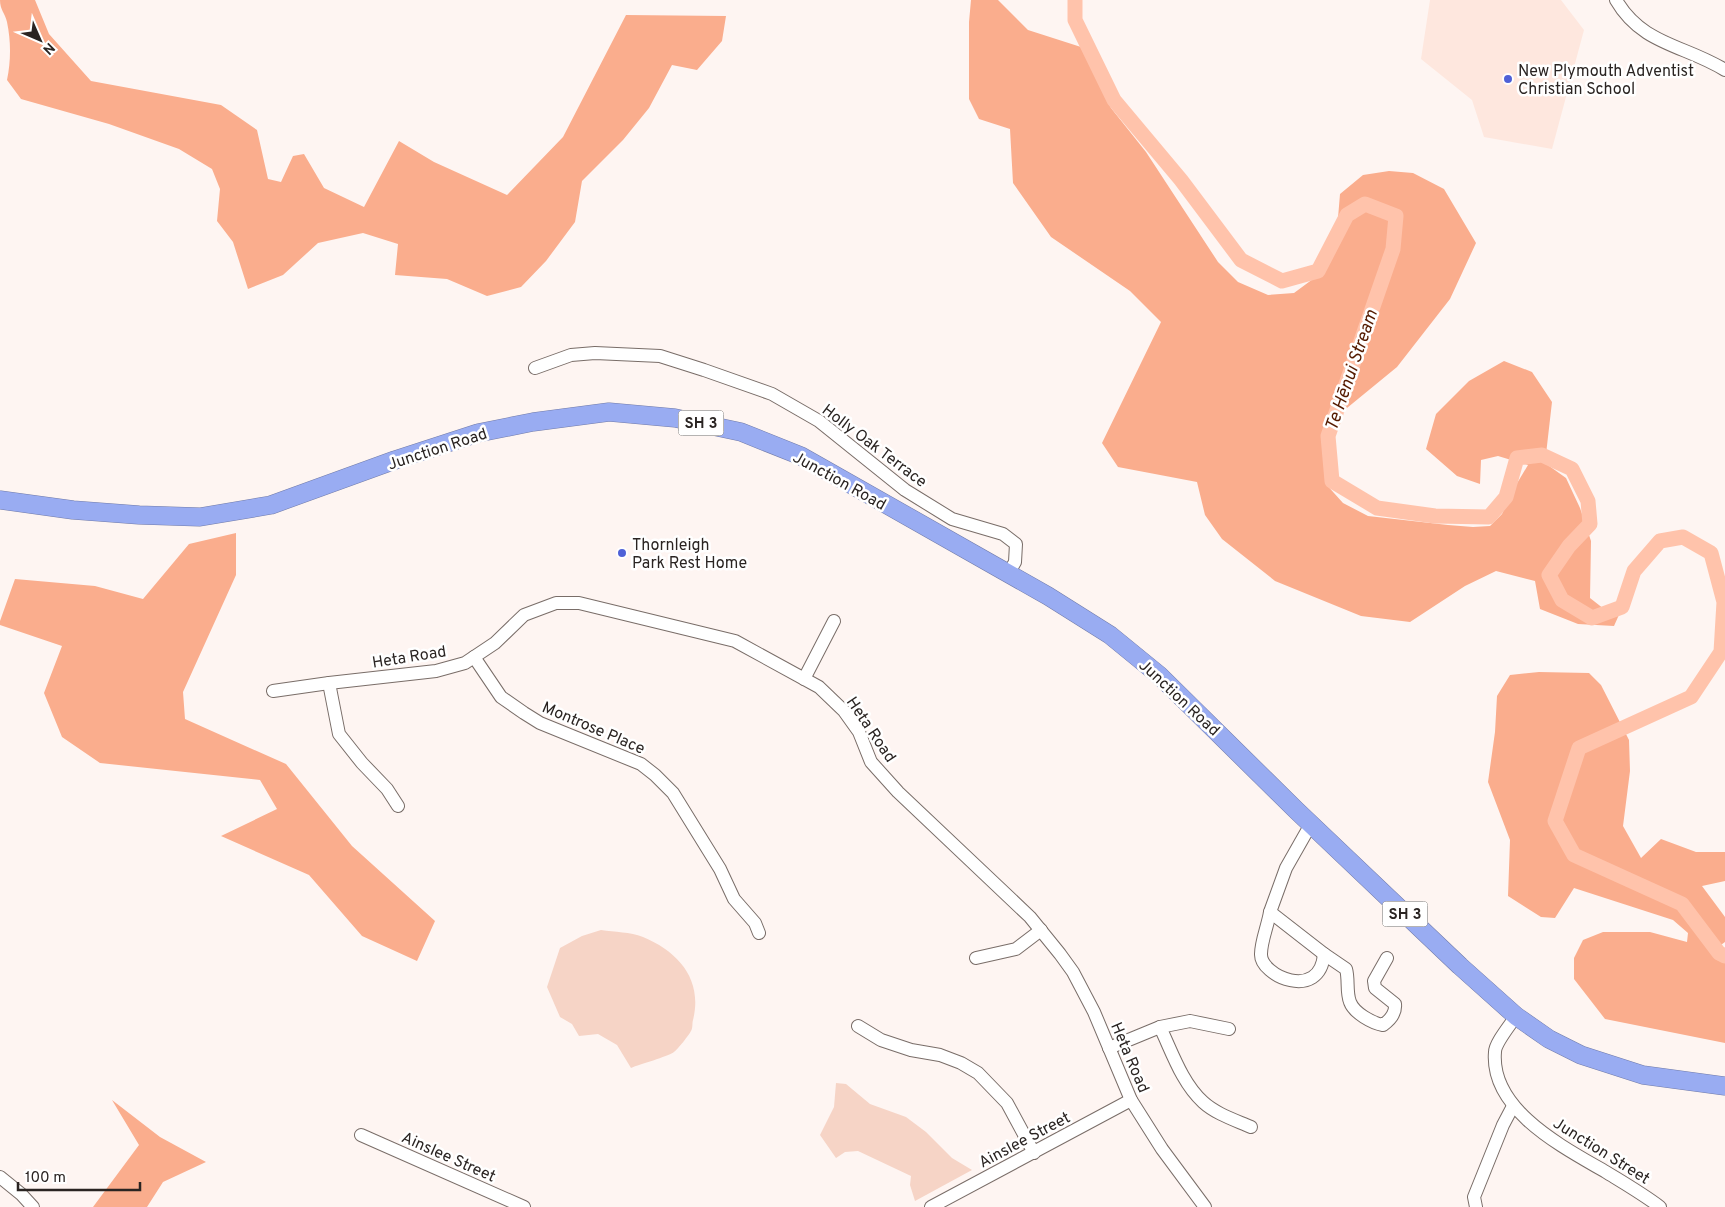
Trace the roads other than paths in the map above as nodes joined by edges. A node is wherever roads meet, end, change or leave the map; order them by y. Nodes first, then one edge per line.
1 (1616, 0) edge
2 (1725, 70) edge
3 (535, 368) dead end
4 (0, 500) edge
5 (1008, 574) junction
6 (834, 621) dead end
7 (474, 657) junction
8 (804, 679) junction
9 (329, 683) junction
10 (273, 691) dead end
11 (398, 806) dead end
12 (1311, 824) junction
13 (1270, 912) junction
14 (1041, 930) junction
15 (759, 933) dead end
16 (1324, 954) junction
17 (976, 958) dead end
18 (1387, 958) dead end
19 (1516, 1016) junction
20 (858, 1026) dead end
21 (1160, 1027) junction
22 (1229, 1030) dead end
23 (1109, 1048) junction
24 (1725, 1086) edge
25 (1131, 1100) junction
26 (1514, 1106) junction
27 (1251, 1127) dead end
28 (360, 1135) dead end
29 (1034, 1152) junction
30 (0, 1177) edge
31 (1475, 1202) edge
32 (33, 1207) edge
33 (524, 1207) edge
34 (932, 1207) edge
35 (1206, 1207) edge
36 (1660, 1207) edge

1 - 2 street
3 - 5 street, Holly Oak Terrace
4 - 5 highway, Junction Road / SH 3
5 - 12 highway, Junction Road / SH 3
6 - 8 street
7 - 8 street, Heta Road
7 - 9 street, Heta Road
7 - 15 street, Montrose Place
8 - 14 street, Heta Road
9 - 10 street, Heta Road
9 - 11 street
12 - 13 street
12 - 19 highway, Junction Road / SH 3
13 - 16 street
13 - 16 street
14 - 17 street
14 - 23 street, Heta Road
16 - 18 street
19 - 24 highway, SH 3
19 - 26 street, Junction Street
20 - 29 street
21 - 22 street
21 - 23 street
21 - 27 street
23 - 25 street, Heta Road
25 - 29 street, Ainslee Street
25 - 35 street, Heta Road
26 - 31 street
26 - 36 street, Junction Street
28 - 33 street, Ainslee Street
29 - 34 street, Ainslee Street
30 - 32 street

